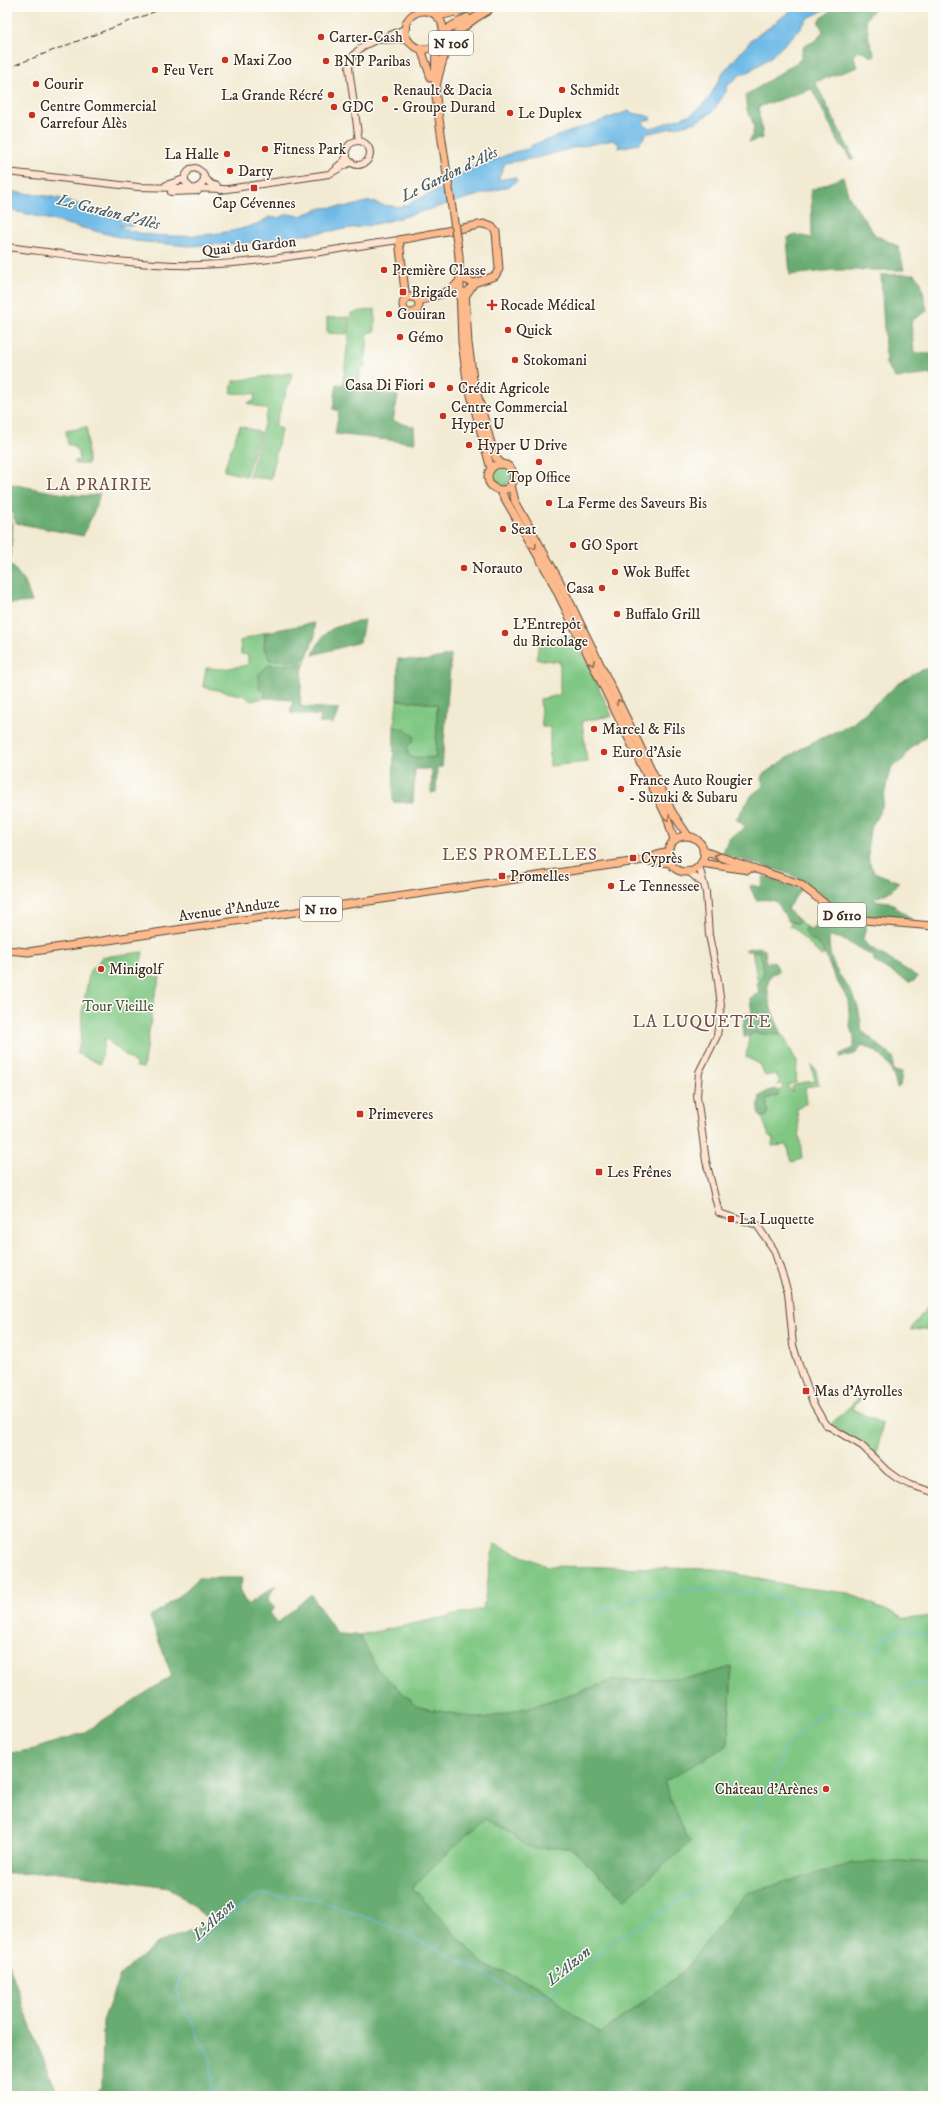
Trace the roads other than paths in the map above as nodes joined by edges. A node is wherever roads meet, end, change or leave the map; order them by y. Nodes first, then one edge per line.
1 (412, 7) edge
2 (473, 7) edge
3 (491, 8) edge
4 (427, 9) edge
5 (412, 16) junction
6 (437, 16) junction
7 (406, 28) junction
8 (442, 36) junction
9 (378, 41) junction
10 (409, 41) junction
11 (436, 45) junction
12 (421, 49) junction
13 (435, 90) junction
14 (359, 142) junction
15 (347, 155) junction
16 (351, 162) junction
17 (7, 172) edge
18 (204, 178) junction
19 (184, 179) junction
20 (193, 187) junction
21 (153, 188) junction
22 (224, 189) junction
23 (399, 240) junction
24 (7, 247) edge
25 (461, 280) junction
26 (474, 283) junction
27 (448, 292) junction
28 (463, 297) junction
29 (409, 298) junction
30 (418, 301) junction
31 (502, 464) junction
32 (491, 469) junction
33 (511, 485) junction
34 (500, 490) junction
35 (688, 836) junction
36 (674, 840) junction
37 (668, 851) junction
38 (703, 852) junction
39 (644, 860) junction
40 (671, 863) junction
41 (700, 864) junction
42 (688, 871) junction
43 (764, 872) junction
44 (704, 885) junction
45 (933, 926) edge
46 (7, 950) edge
47 (933, 1492) edge

1 - 5 main road
2 - 6 highway, N 106
3 - 8 highway, N 106
3 - 13 highway, N 106
4 - 5 main road
4 - 6 main road
5 - 7 main road
6 - 8 main road
7 - 9 street
7 - 10 main road
8 - 11 main road
9 - 10 street
9 - 14 street
10 - 12 main road
11 - 12 main road
11 - 13 main road
12 - 13 main road
13 - 25 main road, bridge
14 - 15 street
14 - 16 street
15 - 16 street
15 - 18 street
16 - 22 street
17 - 21 street
18 - 19 street
18 - 20 street
19 - 20 street
19 - 21 street
20 - 21 street
20 - 22 street
21 - 22 street
23 - 24 street, Quai du Gardon
23 - 26 main road, Quai du Gardon
23 - 29 main road
25 - 26 main road
25 - 27 main road
25 - 28 main road
26 - 28 main road
27 - 28 main road
27 - 30 main road
28 - 31 main road
28 - 32 main road
29 - 30 main road
29 - 30 main road
31 - 32 main road
31 - 33 main road
32 - 34 main road
33 - 34 main road
35 -> 33 main road
34 -> 36 main road
35 - 36 main road
35 - 38 main road
36 - 37 main road
37 - 39 main road, Avenue d'Anduze / N 110
37 - 40 main road
38 - 41 main road
43 -> 38 main road, D 6110
39 - 40 main road, Avenue d'Anduze / N 110
39 - 46 main road, Avenue d'Anduze / N 110
40 - 42 main road
41 - 42 main road
41 - 43 main road, D 6110
41 - 44 street
42 - 44 street
43 - 45 main road, D 6110
44 - 47 street

